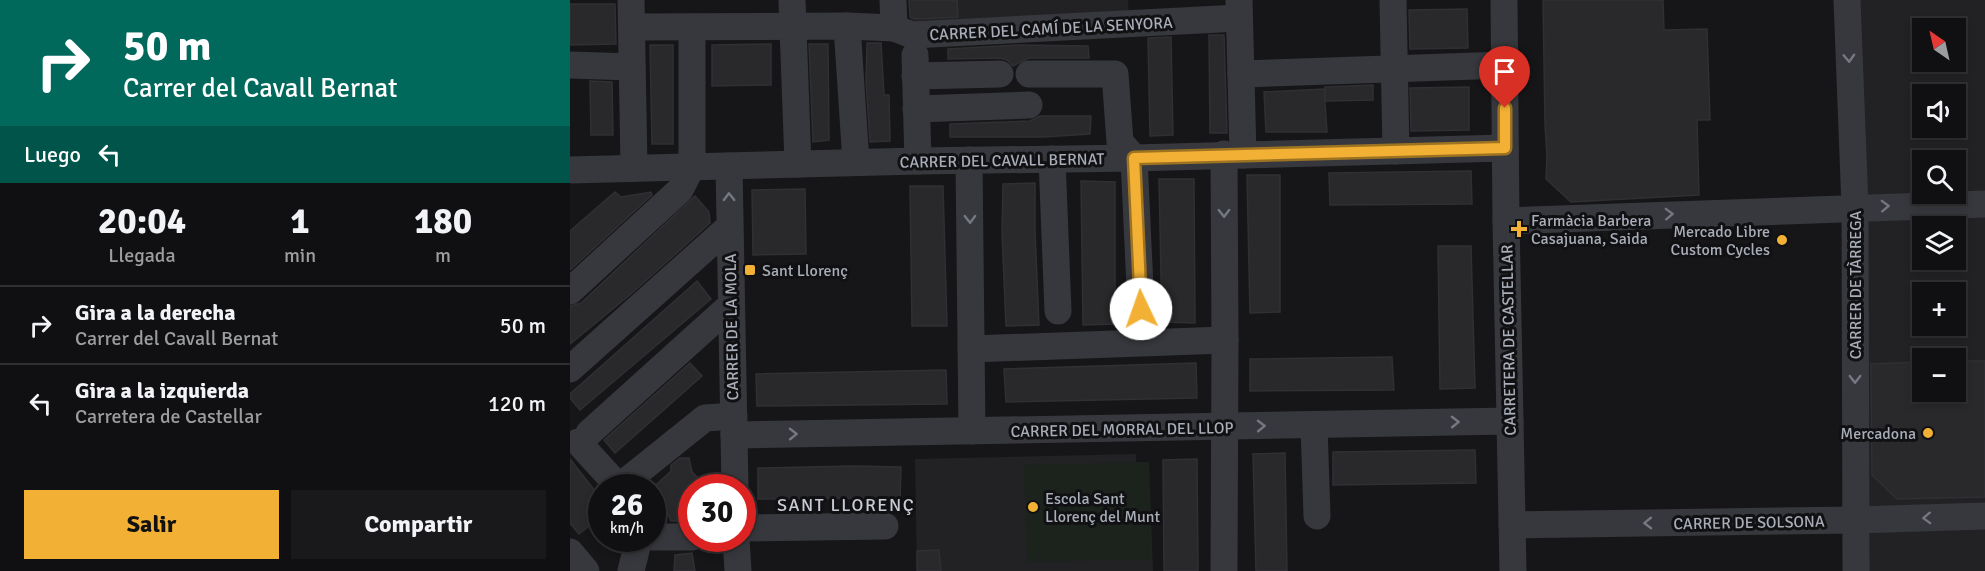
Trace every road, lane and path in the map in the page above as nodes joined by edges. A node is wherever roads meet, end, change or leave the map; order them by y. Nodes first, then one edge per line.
1 (631, 0) edge
2 (893, 0) edge
3 (1393, 0) edge
4 (1504, 0) edge
5 (1846, 0) edge
6 (1239, 9) edge
7 (1137, 11) edge
8 (792, 13) edge
9 (847, 26) junction
10 (632, 27) junction
11 (692, 27) junction
12 (894, 27) junction
13 (1505, 64) junction
14 (570, 65) edge
15 (632, 67) junction
16 (1394, 70) junction
17 (1000, 74) dead end
18 (1029, 74) dead end
19 (1241, 74) junction
20 (1029, 105) dead end
21 (916, 109) junction
22 (1505, 148) junction
23 (1395, 151) junction
24 (1233, 155) junction
25 (1134, 158) junction
26 (1053, 159) junction
27 (969, 160) junction
28 (918, 161) junction
29 (856, 162) junction
30 (798, 164) junction
31 (692, 166) junction
32 (729, 166) junction
33 (634, 168) junction
34 (570, 170) edge
35 (1985, 204) edge
36 (1856, 207) junction
37 (1506, 221) junction
38 (729, 227) junction
39 (570, 291) edge
40 (731, 305) junction
41 (1141, 309) dead end
42 (1058, 312) dead end
43 (1225, 340) junction
44 (971, 348) junction
45 (570, 369) edge
46 (1510, 421) junction
47 (1314, 425) junction
48 (734, 426) junction
49 (1225, 427) junction
50 (972, 431) junction
51 (610, 474) edge
52 (635, 474) edge
53 (735, 474) edge
54 (1317, 516) dead end
55 (1985, 516) edge
56 (1855, 520) junction
57 (1512, 525) junction
58 (885, 526) dead end
59 (756, 528) edge
60 (636, 552) edge
61 (737, 552) edge
62 (631, 571) edge
63 (738, 571) edge
64 (1224, 571) edge
65 (1513, 571) edge
66 (1856, 571) edge

1 - 10 street
2 - 12 street
3 - 16 street
4 - 13 street, CARRETERA DE CASTELLAR
5 -> 36 street, CARRER DE TÀRREGA
6 - 7 street, CARRER DEL CAMÍ DE LA SENYORA
6 - 19 street
7 - 12 street, CARRER DEL CAMÍ DE LA SENYORA
8 - 9 street, CARRER DEL CAMÍ DE LA SENYORA
8 - 11 street, CARRER DEL CAMÍ DE LA SENYORA
8 - 30 street
9 - 12 street, CARRER DEL CAMÍ DE LA SENYORA
9 - 29 street
10 - 11 street, CARRER DEL CAMÍ DE LA SENYORA
10 - 15 street
11 - 31 street
13 - 16 street
13 - 22 street, CARRETERA DE CASTELLAR
14 - 15 street
15 - 33 street
16 - 19 street
16 - 23 street
17 - 21 street
18 - 25 street
19 - 24 street
20 - 21 street
21 - 28 street
22 - 23 street, CARRER DEL CAVALL BERNAT
22 - 37 street, CARRETERA DE CASTELLAR
23 - 24 street, CARRER DEL CAVALL BERNAT
24 - 25 street, CARRER DEL CAVALL BERNAT
24 -> 43 street
25 - 26 street, CARRER DEL CAVALL BERNAT
25 - 41 street
26 - 27 street, CARRER DEL CAVALL BERNAT
26 - 42 street
27 - 28 street, CARRER DEL CAVALL BERNAT
27 -> 44 street
28 - 29 street, CARRER DEL CAVALL BERNAT
29 - 30 street, CARRER DEL CAVALL BERNAT
30 - 32 street, CARRER DEL CAVALL BERNAT
31 - 32 street, CARRER DEL CAVALL BERNAT
31 - 33 street, CARRER DEL CAVALL BERNAT
31 - 39 street
38 -> 32 street, CARRER DE LA MOLA
33 - 34 street, CARRER DEL CAVALL BERNAT
36 -> 35 street
37 -> 36 street
36 -> 56 street, CARRER DE TÀRREGA
37 - 46 street, CARRETERA DE CASTELLAR
38 - 40 street, CARRER DE LA MOLA
38 - 45 street
40 - 48 street, CARRER DE LA MOLA
40 - 51 street
43 - 44 street
43 - 49 street
44 - 50 street
47 -> 46 street, CARRER DEL MORRAL DEL LLOP
46 - 57 street, CARRETERA DE CASTELLAR
49 -> 47 street, CARRER DEL MORRAL DEL LLOP
47 - 54 street
48 -> 50 street, CARRER DEL MORRAL DEL LLOP
48 - 52 street, CARRER DEL MORRAL DEL LLOP
48 - 53 street, CARRER DE LA MOLA
49 - 50 street, CARRER DEL MORRAL DEL LLOP
49 - 64 street
55 -> 56 street, CARRER DE SOLSONA
56 -> 57 street, CARRER DE SOLSONA
56 - 66 street, CARRER DE TÀRREGA
57 - 65 street, CARRETERA DE CASTELLAR
58 - 59 street
60 - 62 street
61 - 63 street

